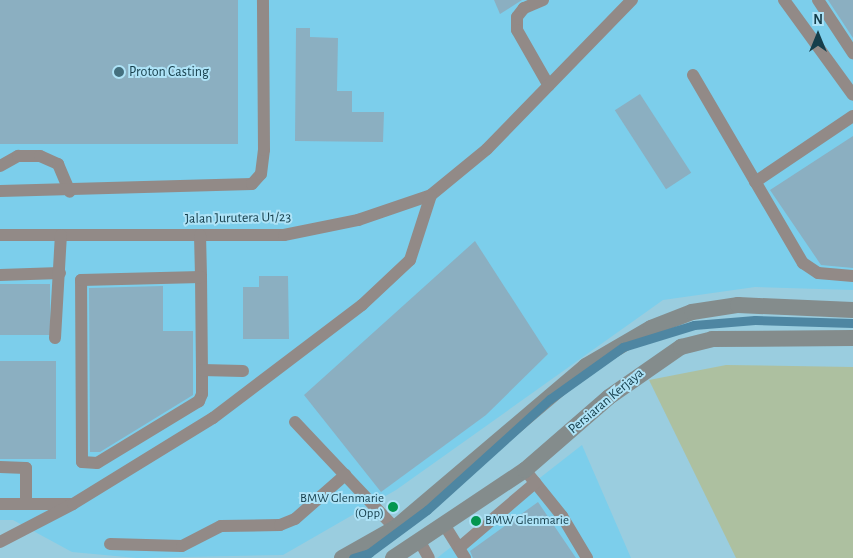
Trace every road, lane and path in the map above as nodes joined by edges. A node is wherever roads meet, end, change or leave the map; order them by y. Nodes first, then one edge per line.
1 (263, 0) edge
2 (543, 0) edge
3 (632, 0) edge
4 (784, 0) edge
5 (818, 0) edge
6 (853, 53) edge
7 (693, 75) dead end
8 (549, 86) junction
9 (853, 95) edge
10 (853, 116) edge
11 (0, 166) edge
12 (756, 182) junction
13 (0, 192) edge
14 (70, 192) junction
15 (431, 195) junction
16 (0, 234) edge
17 (62, 235) junction
18 (200, 235) junction
19 (60, 273) junction
20 (0, 275) edge
21 (853, 276) edge
22 (201, 277) junction
23 (853, 310) edge
24 (55, 338) dead end
25 (853, 338) edge
26 (202, 370) junction
27 (243, 371) dead end
28 (295, 422) dead end
29 (0, 467) edge
30 (345, 475) junction
31 (530, 476) junction
32 (0, 504) edge
33 (26, 504) junction
34 (73, 504) junction
35 (445, 526) junction
36 (395, 528) junction
37 (0, 542) edge
38 (420, 542) junction
39 (110, 544) dead end
40 (463, 552) edge
41 (342, 558) edge
42 (393, 558) edge
43 (429, 558) edge
44 (587, 558) edge

1 - 14 street
2 - 8 street
3 - 8 street, Jalan Jurutera U1/23
4 - 9 street
5 - 6 street
7 - 12 street
8 - 15 street, Jalan Jurutera U1/23
10 - 12 street
11 - 14 street
12 - 21 street
13 - 14 street
15 - 18 street, Jalan Jurutera U1/23
15 - 34 street
16 - 17 street, Jalan Jurutera U1/23
17 - 18 street, Jalan Jurutera U1/23
17 - 19 street
18 - 22 street
19 - 20 street
19 - 24 street
22 - 26 street
22 - 26 street
23 - 36 main road
25 - 31 main road, Persiaran Kerjaya
26 - 27 street
28 - 30 street
29 - 33 street
30 - 36 street
30 - 39 street
31 - 35 main road, Persiaran Kerjaya
31 - 40 street
31 - 44 street
32 - 33 street
33 - 34 street
34 - 37 street
35 - 38 main road, Persiaran Kerjaya
35 - 40 street
36 - 41 main road
38 - 42 main road, Persiaran Kerjaya
38 - 43 street

